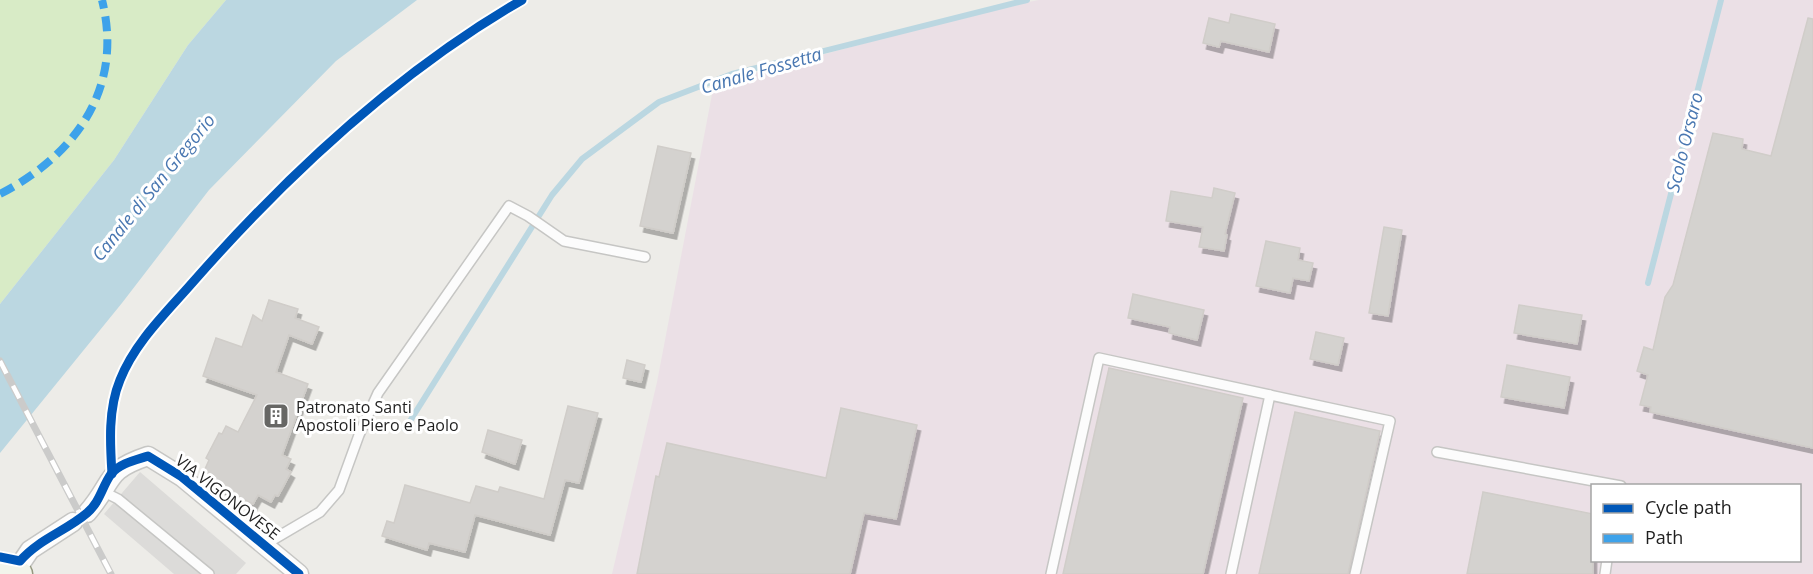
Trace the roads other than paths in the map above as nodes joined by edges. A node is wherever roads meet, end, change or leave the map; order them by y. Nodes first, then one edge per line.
1 (645, 257) dead end
2 (1269, 395) junction
3 (1437, 452) dead end
4 (1610, 484) edge
5 (104, 492) junction
6 (264, 545) junction
7 (11, 572) edge
8 (209, 574) edge
9 (299, 574) edge
10 (1051, 574) edge
11 (1231, 574) edge
12 (1354, 574) edge

1 - 6 lane
2 - 10 lane
2 - 11 lane
2 - 12 lane
3 - 4 lane
5 - 6 street, VIA VIGONOVESE
5 - 7 street, VIA VIGONOVESE
5 - 8 lane
6 - 9 street, VIA VIGONOVESE

